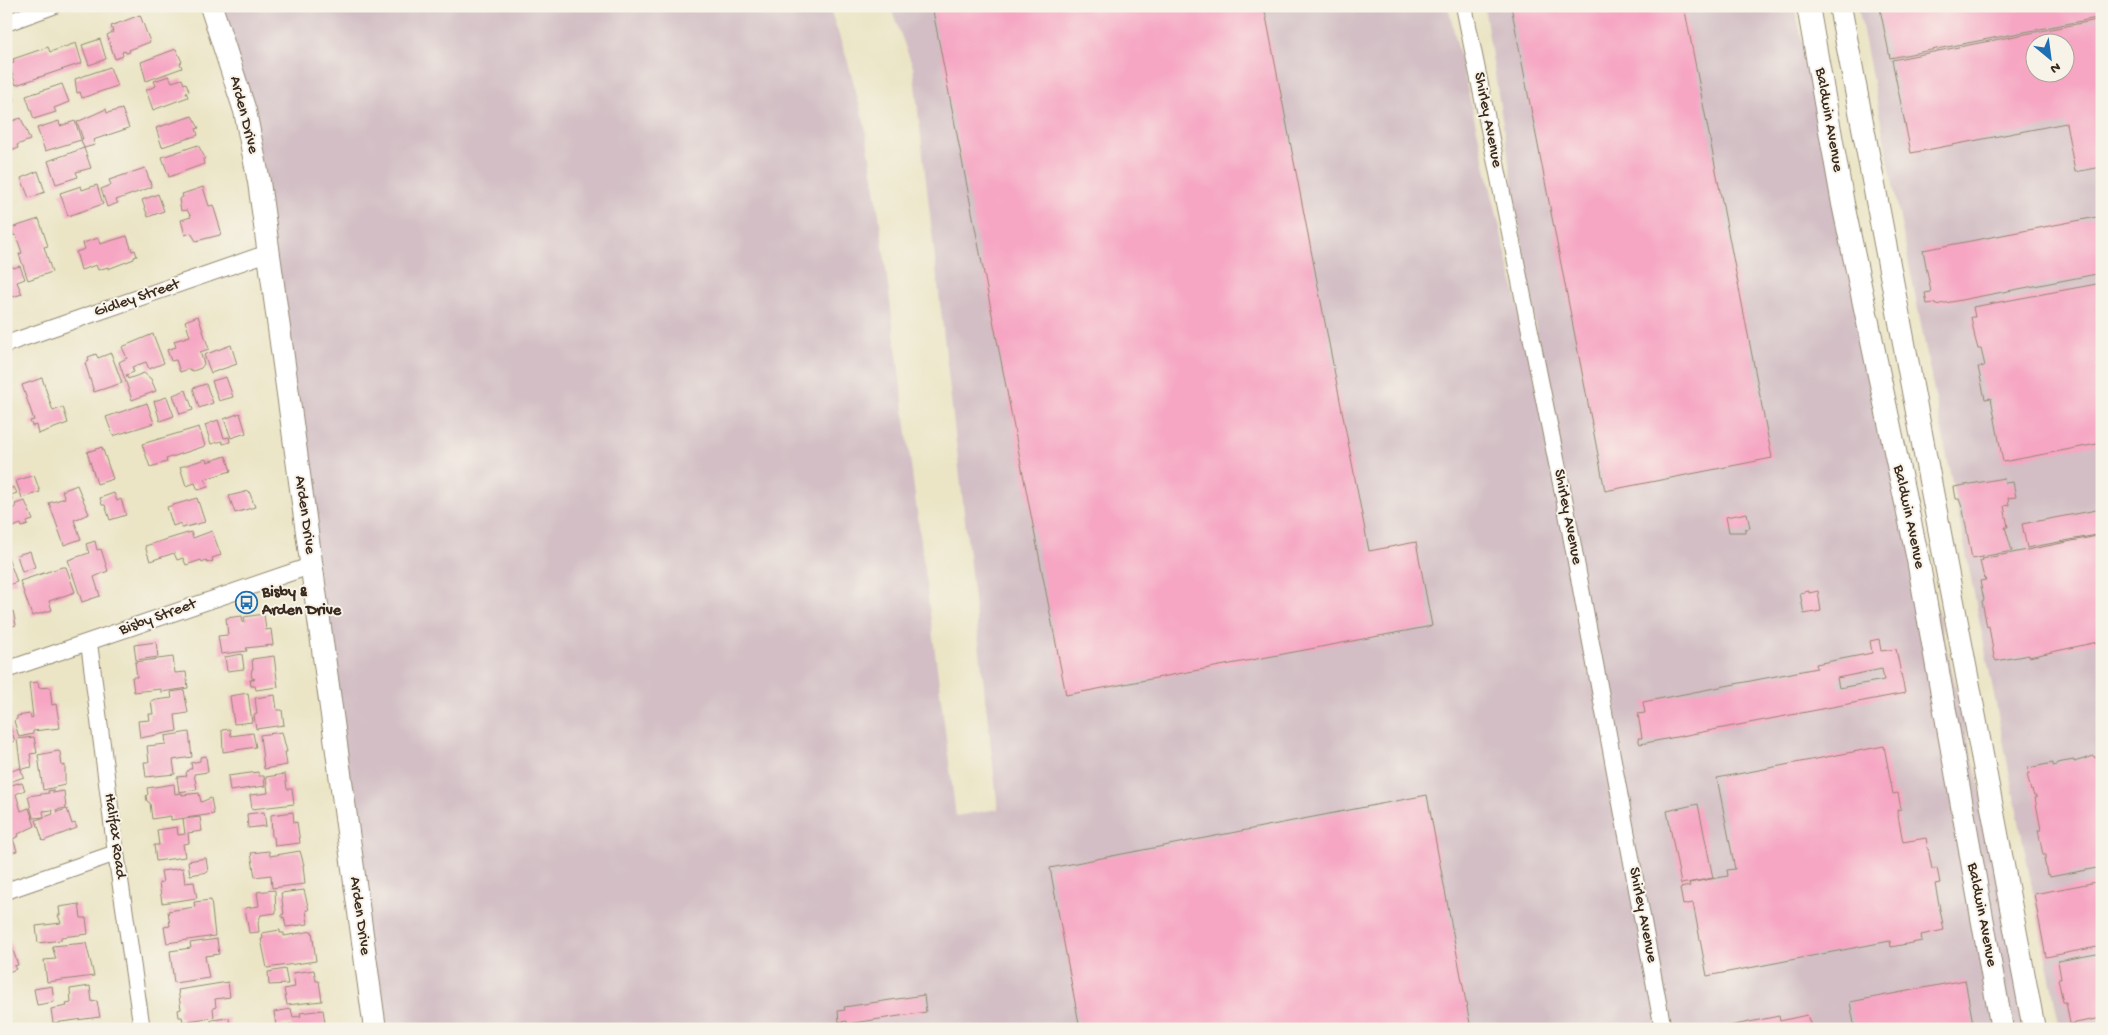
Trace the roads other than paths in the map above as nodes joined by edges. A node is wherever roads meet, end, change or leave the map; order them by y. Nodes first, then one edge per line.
1 (53, 6) edge
2 (211, 6) edge
3 (1464, 6) edge
4 (1808, 6) edge
5 (1840, 6) edge
6 (6, 23) edge
7 (268, 253) junction
8 (6, 344) edge
9 (310, 566) junction
10 (89, 643) junction
11 (6, 670) edge
12 (116, 853) junction
13 (6, 891) edge
14 (142, 1029) edge
15 (375, 1029) edge
16 (1663, 1029) edge
17 (2002, 1029) edge
18 (2034, 1029) edge

1 - 6 street
2 - 7 main road, Arden Drive
3 - 16 street, Shirley Avenue
4 - 17 main road, Baldwin Avenue
5 - 18 main road, Baldwin Avenue
7 - 8 street, Gidley Street
7 - 9 main road, Arden Drive
9 - 10 street, Bisby Street
9 - 15 main road, Arden Drive
10 - 11 street, Bisby Street
10 - 12 street, Halifax Road
12 - 13 street
12 - 14 street, Halifax Road

